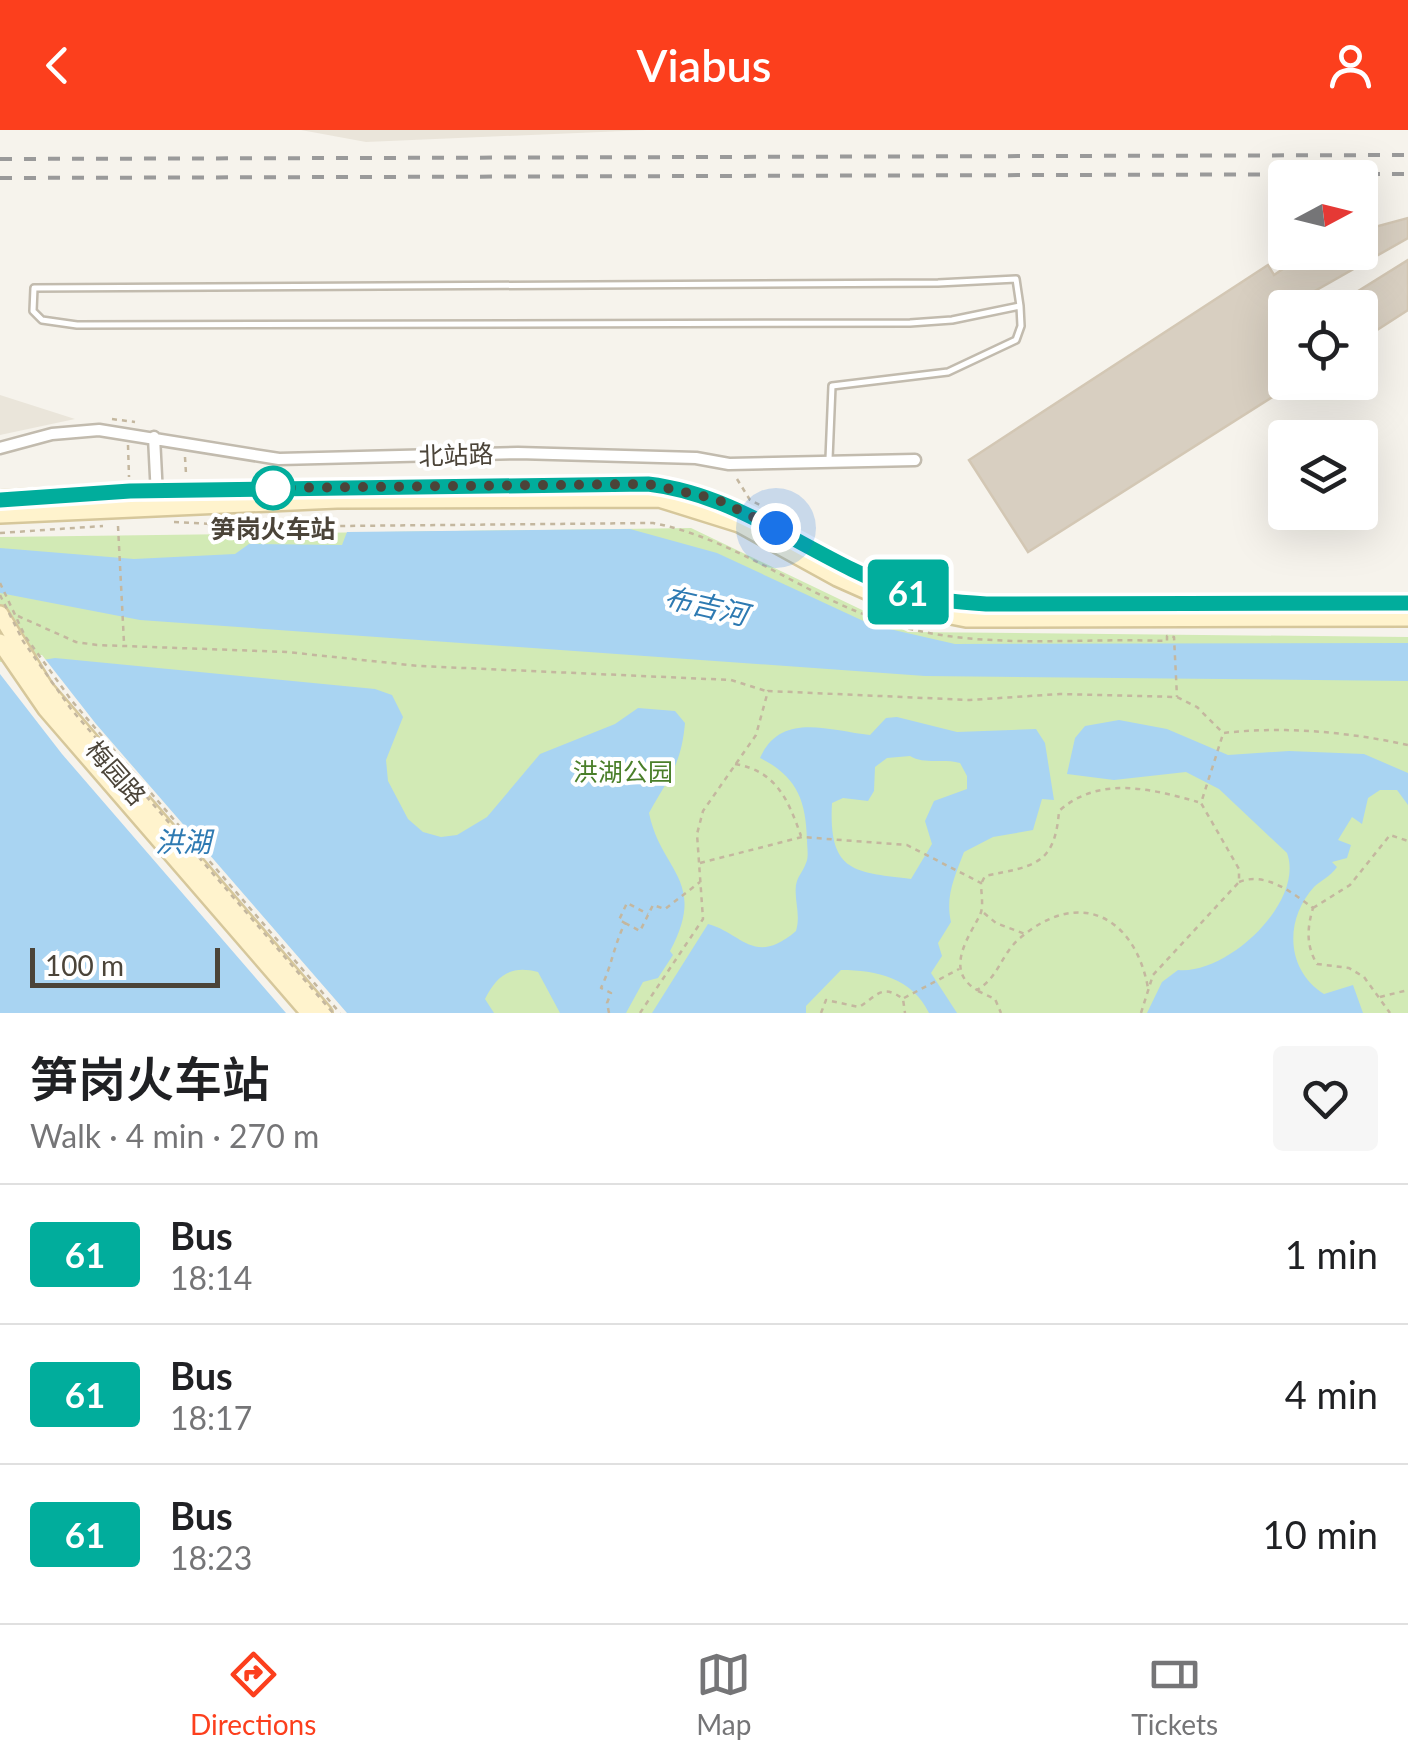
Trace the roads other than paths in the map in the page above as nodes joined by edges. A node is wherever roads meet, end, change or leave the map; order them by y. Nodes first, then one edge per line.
1 (1020, 306) junction
2 (154, 437) junction
3 (0, 448) edge
4 (915, 460) dead end
5 (828, 462) junction
6 (0, 500) edge
7 (160, 505) junction
8 (0, 515) edge
9 (1408, 603) edge
10 (0, 614) edge
11 (1408, 618) edge
12 (0, 642) edge
13 (309, 1013) edge
14 (324, 1013) edge

1 - 1 lane
1 - 5 lane
2 - 3 street, 北站路
2 - 5 street, 北站路
2 - 7 street
4 - 5 street, 北站路
6 - 7 main road
7 - 8 main road
7 - 9 main road
7 - 11 main road
10 - 14 main road, 梅园路, bridge
12 - 13 main road, 梅园路

